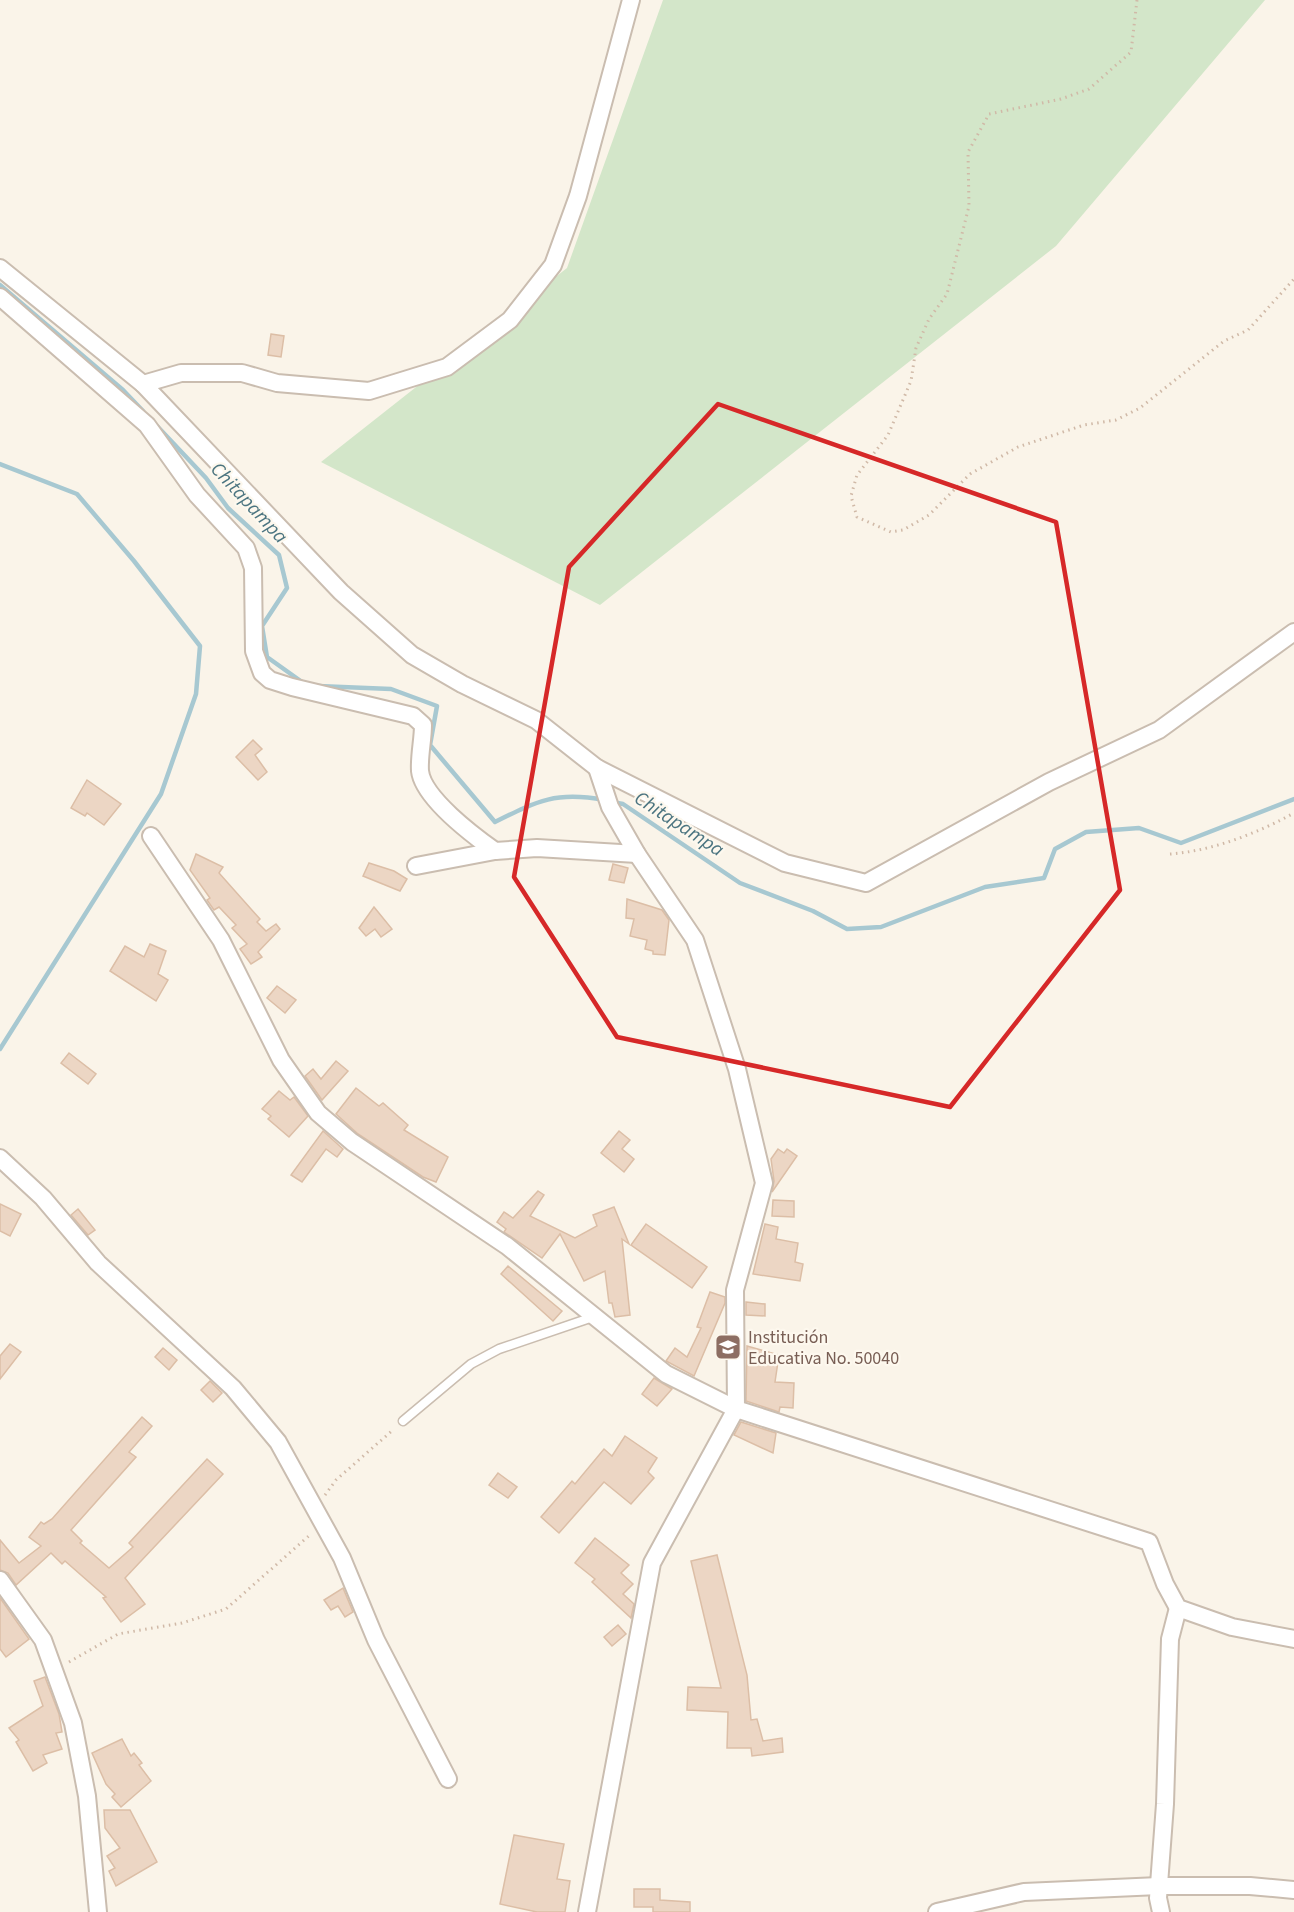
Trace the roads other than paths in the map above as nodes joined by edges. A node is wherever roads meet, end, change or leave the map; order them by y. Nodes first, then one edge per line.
1 (631, 0) edge
2 (0, 268) edge
3 (0, 297) edge
4 (143, 384) junction
5 (1294, 632) edge
6 (598, 774) junction
7 (151, 836) dead end
8 (495, 851) junction
9 (637, 854) junction
10 (416, 866) dead end
11 (0, 1158) edge
12 (593, 1317) junction
13 (736, 1409) junction
14 (403, 1421) road end
15 (0, 1580) edge
16 (1178, 1608) junction
17 (1294, 1640) edge
18 (448, 1779) dead end
19 (1159, 1886) junction
20 (1294, 1890) edge
21 (98, 1912) edge
22 (587, 1912) edge
23 (937, 1912) edge
24 (1161, 1912) edge

1 - 4 street
2 - 4 street
3 - 8 street
4 - 6 street
5 - 6 street
6 - 9 street
7 - 12 street
8 - 9 street
8 - 10 street
9 - 13 street
11 - 18 street
12 - 13 street
12 - 14 lane
13 - 16 street
13 - 22 street
15 - 21 street
16 - 17 street
16 - 19 street
19 - 20 street
19 - 23 street
19 - 24 street

